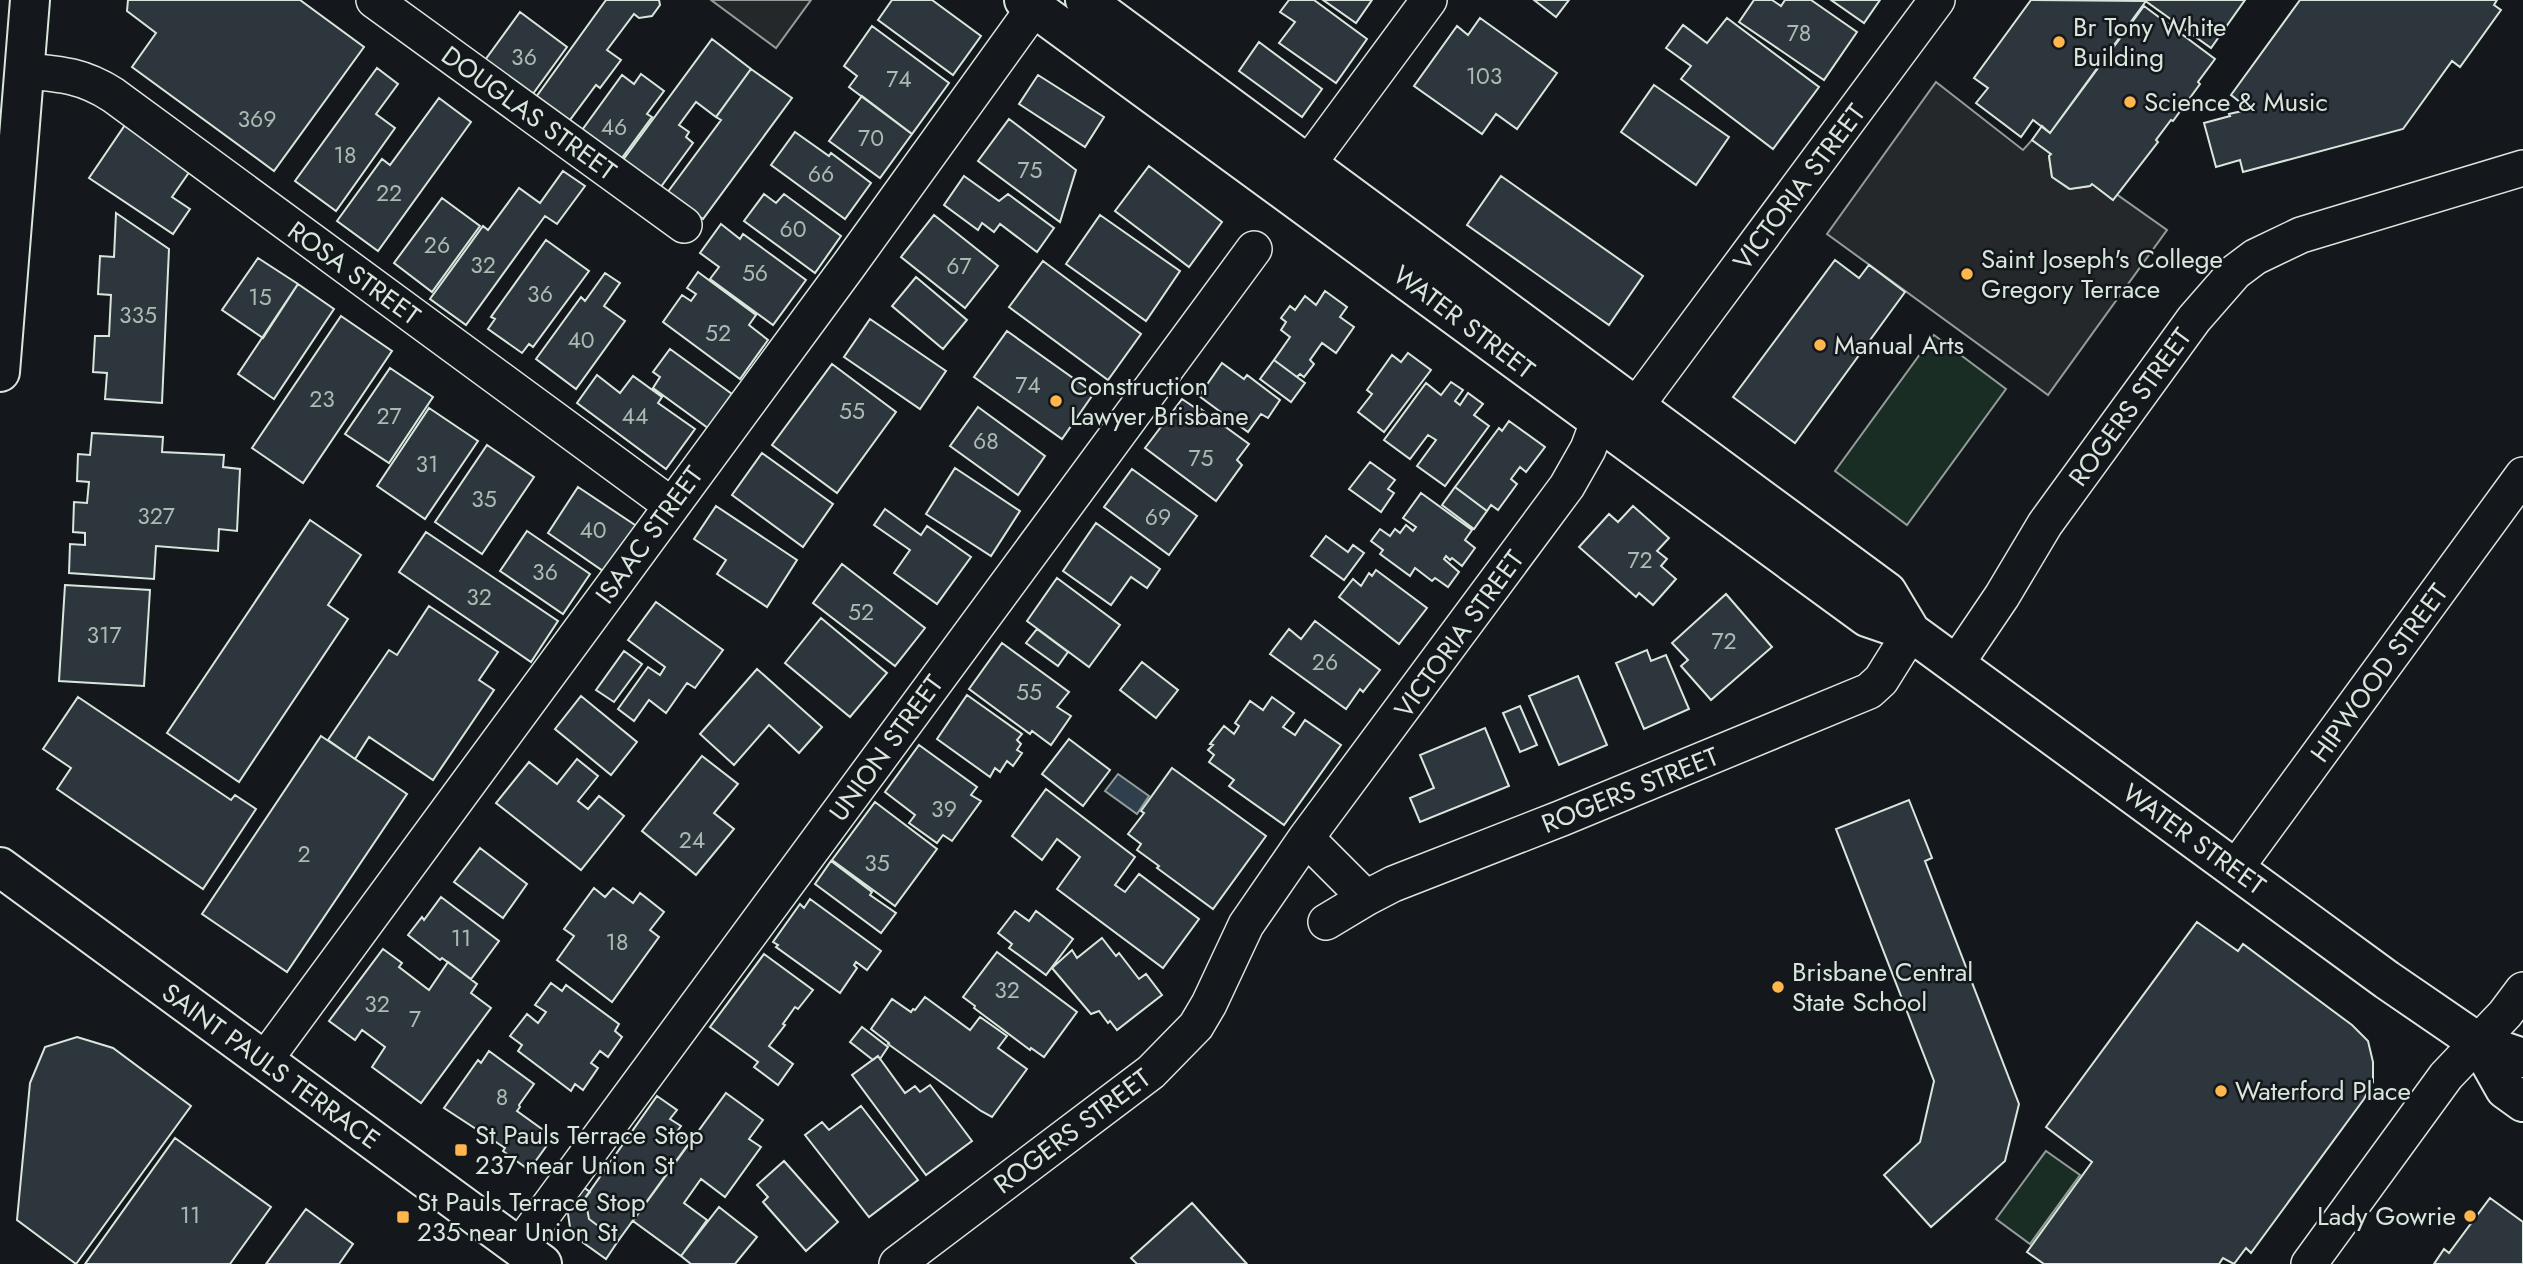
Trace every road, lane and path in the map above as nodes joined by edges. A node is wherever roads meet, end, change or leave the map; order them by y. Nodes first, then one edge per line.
1 (30, 0) edge
2 (374, 0) edge
3 (1085, 0) edge
4 (1429, 0) edge
5 (1937, 0) edge
6 (1029, 4) edge
7 (24, 71) junction
8 (1308, 164) junction
9 (2523, 168) edge
10 (684, 225) dead end
11 (1254, 249) dead end
12 (0, 372) edge
13 (1636, 406) junction
14 (1598, 422) junction
15 (2523, 475) edge
16 (671, 505) junction
17 (1911, 632) junction
18 (1956, 664) junction
19 (1306, 838) junction
20 (0, 867) edge
21 (2235, 869) junction
22 (1366, 898) junction
23 (1326, 922) dead end
24 (1222, 976) joint
25 (2523, 990) edge
26 (2479, 1043) junction
27 (2523, 1058) edge
28 (264, 1061) junction
29 (2523, 1102) edge
30 (531, 1255) edge
31 (897, 1264) edge
32 (2309, 1264) edge

1 - 7 main road
2 - 10 street, DOUGLAS STREET
3 - 8 main road, WATER STREET
4 - 8 street
5 - 13 street, VICTORIA STREET
6 - 14 main road, WATER STREET
6 - 16 street, ISAAC STREET
7 - 12 main road
7 - 16 street, ROSA STREET
8 - 13 main road, WATER STREET
9 - 18 street, ROGERS STREET
11 - 30 street, UNION STREET
13 - 17 main road, WATER STREET
14 - 17 main road, WATER STREET
14 - 19 street, VICTORIA STREET
15 - 21 street, HIPWOOD STREET
16 - 28 street, ISAAC STREET
17 - 18 main road, WATER STREET
17 - 22 street, ROGERS STREET
18 - 21 main road, WATER STREET
19 - 22 street
19 - 24 street, VICTORIA STREET
20 - 28 main road, SAINT PAULS TERRACE
21 - 26 main road, WATER STREET
22 - 23 street, ROGERS STREET
24 - 31 street, ROGERS STREET
25 - 26 street
26 - 27 main road, WATER STREET
26 - 29 main road, WATER STREET
26 - 32 street
28 - 30 main road, SAINT PAULS TERRACE

